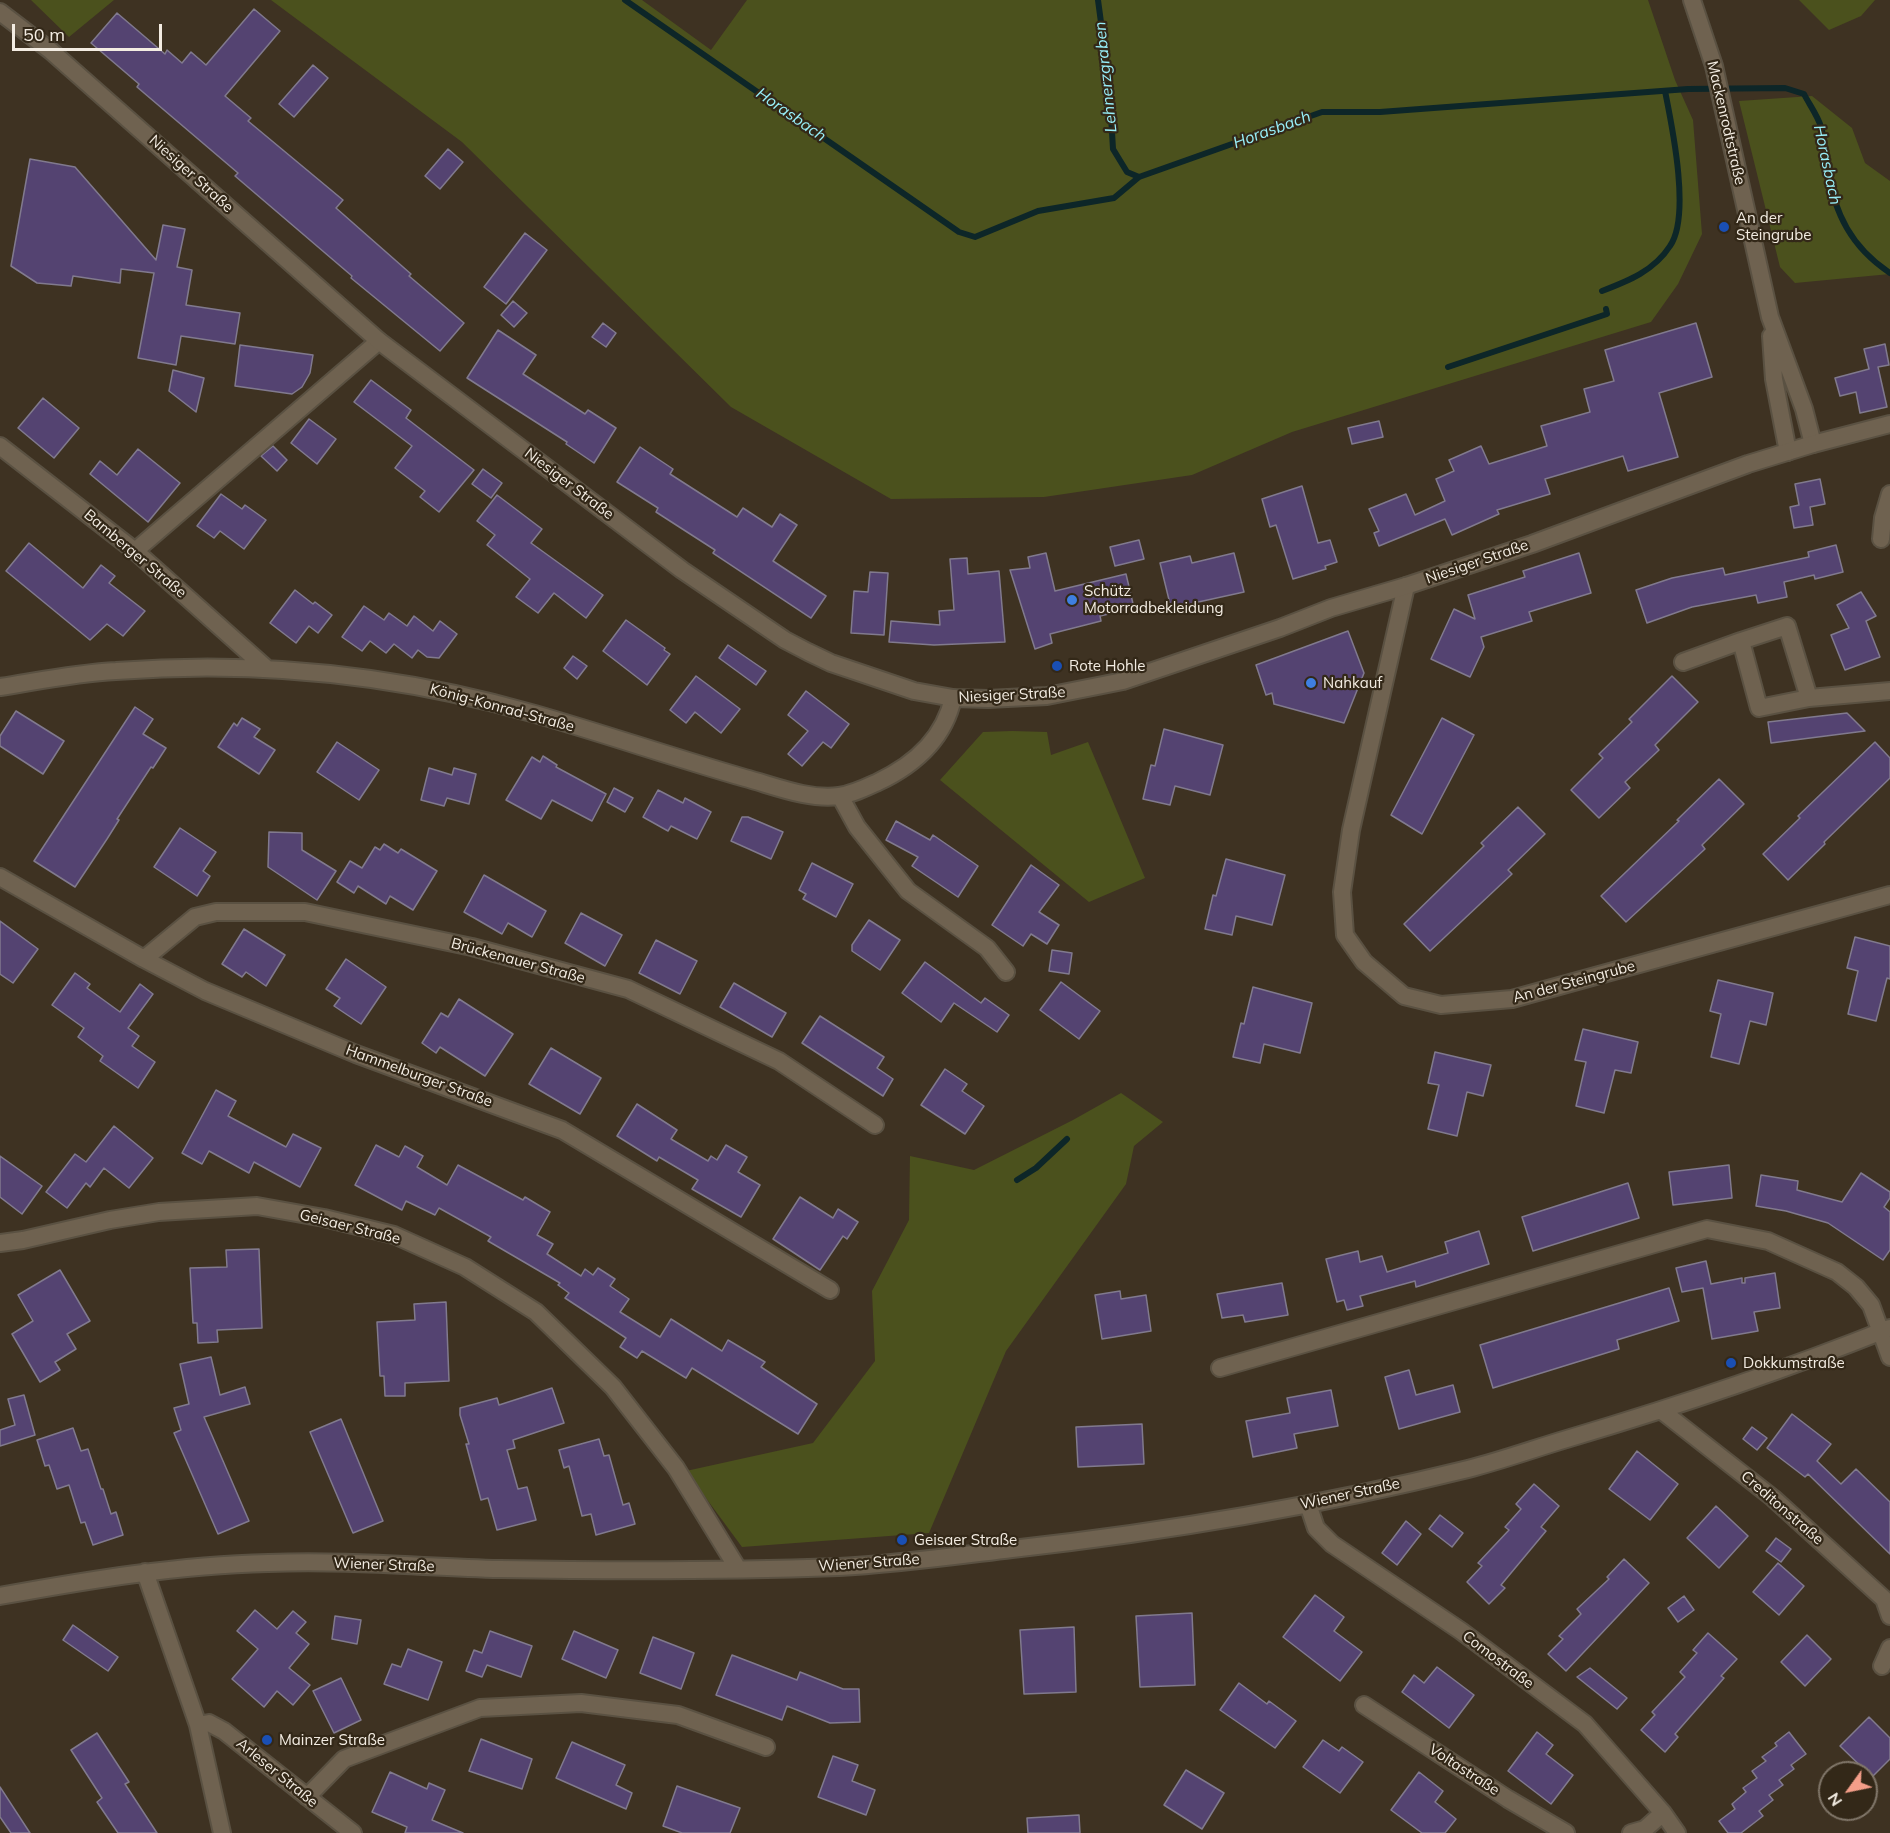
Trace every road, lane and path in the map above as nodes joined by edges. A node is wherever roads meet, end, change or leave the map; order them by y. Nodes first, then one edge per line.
1 (1692, 0) edge
2 (0, 12) edge
3 (1770, 317) junction
4 (379, 341) junction
5 (1890, 424) edge
6 (1813, 444) junction
7 (0, 446) edge
8 (1788, 452) junction
9 (1890, 494) edge
10 (1881, 539) dead end
11 (135, 551) junction
12 (1406, 586) junction
13 (1741, 641) junction
14 (1683, 662) dead end
15 (266, 668) junction
16 (0, 687) edge
17 (1890, 691) edge
18 (953, 698) junction
19 (1809, 698) junction
20 (840, 796) junction
21 (0, 877) edge
22 (1890, 895) edge
23 (144, 959) junction
24 (1006, 972) dead end
25 (875, 1125) dead end
26 (0, 1243) edge
27 (830, 1290) dead end
28 (1885, 1330) edge
29 (1890, 1358) edge
30 (1220, 1368) dead end
31 (1662, 1411) junction
32 (1308, 1504) junction
33 (738, 1569) junction
34 (145, 1572) junction
35 (0, 1596) edge
36 (1890, 1616) edge
37 (1890, 1648) edge
38 (1882, 1666) dead end
39 (1364, 1705) dead end
40 (198, 1725) junction
41 (766, 1747) dead end
42 (308, 1797) junction
43 (1663, 1813) junction
44 (222, 1833) edge
45 (353, 1833) edge
46 (1566, 1833) edge
47 (1631, 1833) edge
48 (1677, 1833) edge

1 - 3 street, Mackenrodtstraße
2 - 4 street, Niesiger Straße
3 - 6 street, Mackenrodtstraße
3 - 8 street, Mackenrodtstraße
4 - 11 street
4 - 18 street, Niesiger Straße
5 - 6 street, Niesiger Straße
6 - 8 street, Niesiger Straße
7 - 11 street, Bamberger Straße
8 - 12 street, Niesiger Straße
9 - 10 street
11 - 15 street, Bamberger Straße
12 - 18 street, Niesiger Straße
12 - 22 street, An der Steingrube
13 - 14 street
13 - 19 street
13 - 19 street
15 - 16 street, König-Konrad-Straße
15 - 20 street, König-Konrad-Straße
17 - 19 street
18 - 20 street, König-Konrad-Straße
20 - 24 street
21 - 23 street, Hammelburger Straße
23 - 25 street, Brückenauer Straße
23 - 27 street, Hammelburger Straße
26 - 33 street, Geisaer Straße
28 - 29 street
28 - 30 street
28 - 31 street, Wiener Straße
31 - 32 street, Wiener Straße
31 - 36 street, Creditonstraße
32 - 33 street, Wiener Straße
32 - 43 street, Comostraße
33 - 34 street, Wiener Straße
34 - 35 street, Wiener Straße
34 - 40 street
37 - 38 street
39 - 46 street, Voltastraße
40 - 42 street, Arleser Straße
40 - 44 street
41 - 42 street
42 - 45 street, Arleser Straße
43 - 47 street
43 - 48 street, Comostraße

